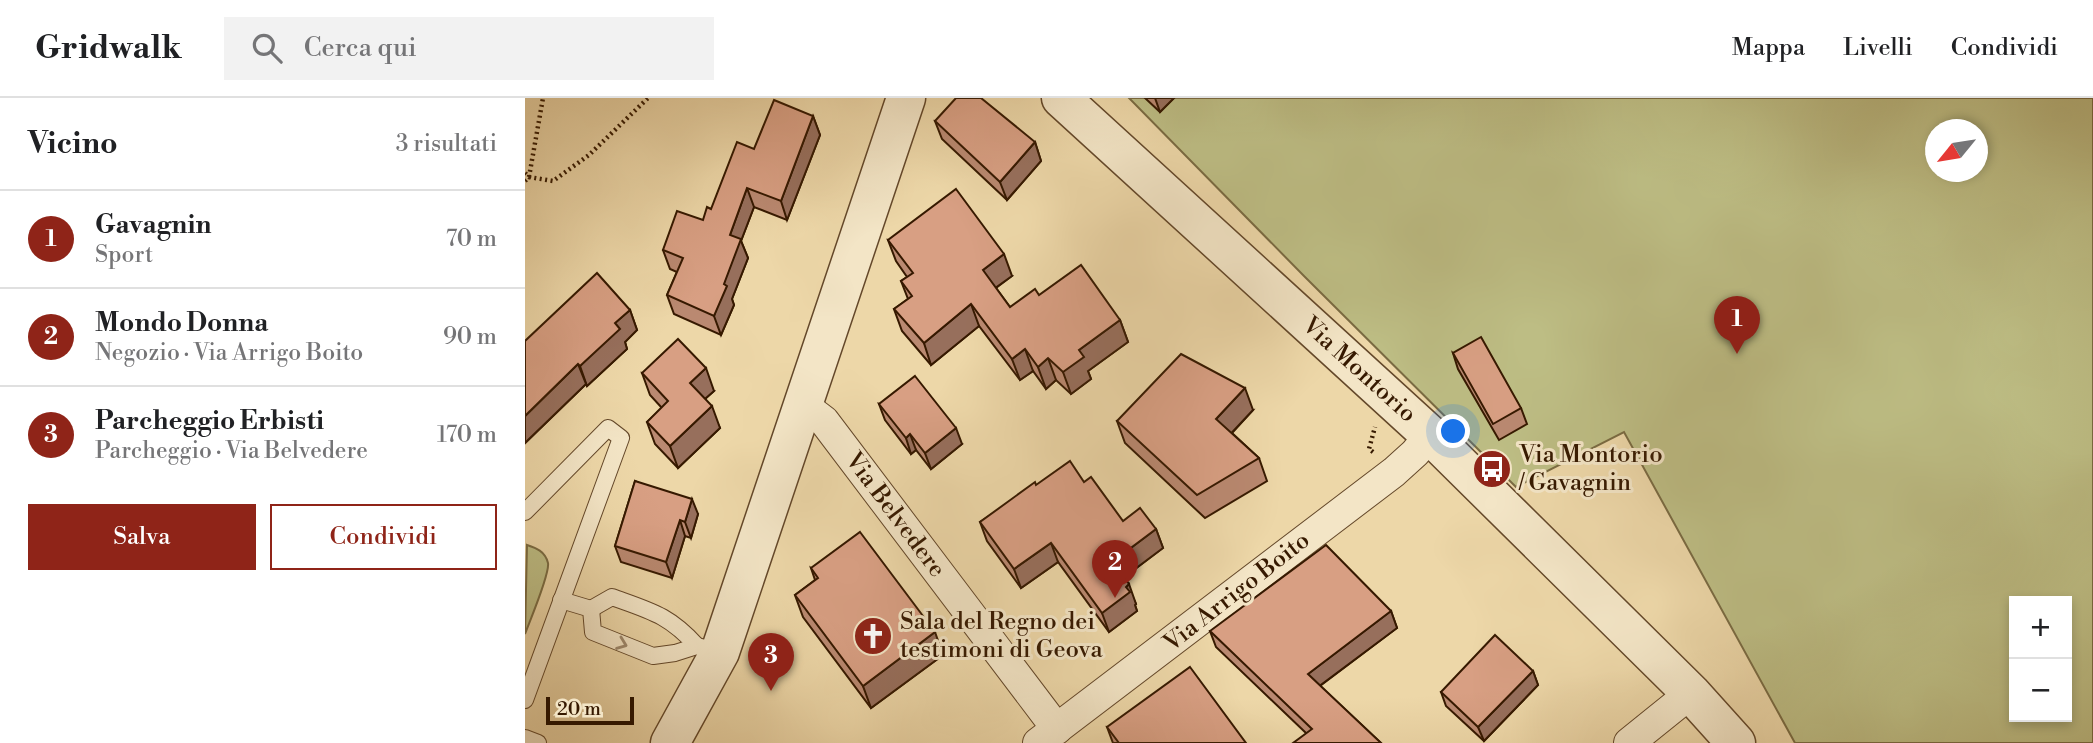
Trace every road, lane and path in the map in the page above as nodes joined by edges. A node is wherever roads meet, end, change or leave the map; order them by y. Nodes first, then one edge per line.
1 (543, 98) edge
2 (648, 98) edge
3 (906, 98) edge
4 (1061, 98) edge
5 (526, 177) edge
6 (803, 405) junction
7 (1430, 435) junction
8 (525, 512) edge
9 (561, 600) junction
10 (585, 607) junction
11 (709, 649) junction
12 (1691, 693) junction
13 (525, 700) edge
14 (1048, 736) edge
15 (525, 738) edge
16 (538, 743) edge
17 (670, 743) edge
18 (1629, 743) edge
19 (1737, 743) edge

1 - 5 path
2 - 5 path
3 - 6 street
4 - 7 street, Via Montorio
6 - 11 street
6 - 14 street, Via Belvedere
7 - 12 street, Via Montorio
7 - 14 street, Via Arrigo Boito
8 - 9 lane
9 - 10 lane
9 - 13 lane
10 - 11 lane
10 -> 11 lane
11 - 17 street
12 - 18 street
12 - 19 street, Via Montorio
15 - 16 lane

